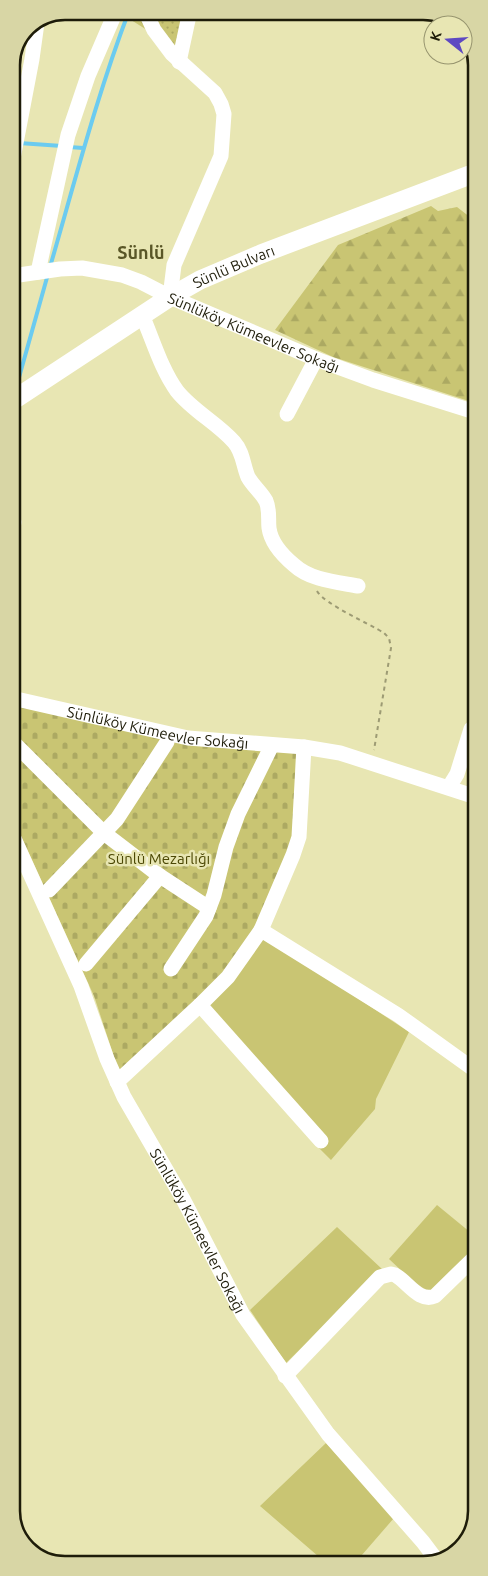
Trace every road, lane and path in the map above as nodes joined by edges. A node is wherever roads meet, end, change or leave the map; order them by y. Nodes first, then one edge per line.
1 (112, 20) edge
2 (149, 20) edge
3 (188, 20) edge
4 (36, 31) edge
5 (178, 62) junction
6 (20, 125) edge
7 (468, 176) edge
8 (38, 272) junction
9 (20, 275) edge
10 (170, 297) junction
11 (142, 315) junction
12 (316, 359) junction
13 (20, 396) edge
14 (468, 410) edge
15 (287, 414) dead end
16 (314, 577) junction
17 (358, 586) dead end
18 (20, 700) edge
19 (167, 742) dead end
20 (468, 744) edge
21 (272, 745) junction
22 (304, 747) junction
23 (20, 749) edge
24 (371, 762) junction
25 (449, 787) junction
26 (468, 794) edge
27 (104, 833) junction
28 (20, 852) edge
29 (160, 876) junction
30 (49, 890) dead end
31 (209, 908) junction
32 (261, 930) junction
33 (86, 964) dead end
34 (171, 969) dead end
35 (200, 1005) junction
36 (468, 1065) edge
37 (117, 1082) junction
38 (321, 1141) dead end
39 (468, 1264) edge
40 (286, 1376) junction
41 (433, 1555) edge

1 - 8 street
2 - 5 street, Sünlüköy Kümeevler Sokağı
3 - 5 street
4 - 6 street
5 - 10 street, Sünlüköy Kümeevler Sokağı
7 - 10 main road, Sünlü Bulvarı
8 - 9 street
8 - 10 street
10 - 11 main road, Sünlü Bulvarı
10 - 12 street, Sünlüköy Kümeevler Sokağı
11 - 13 main road, Sünlü Bulvarı
11 - 16 street
12 - 14 street, Sünlüköy Kümeevler Sokağı
12 - 15 street
16 - 17 street
16 - 24 path
18 - 21 street, Sünlüköy Kümeevler Sokağı
19 - 27 street
20 - 25 street
21 - 22 street, Sünlüköy Kümeevler Sokağı
21 - 31 street
22 - 24 street, Sünlüköy Kümeevler Sokağı
22 - 32 street
23 - 27 street
24 - 25 street, Sünlüköy Kümeevler Sokağı
25 - 26 street, Sünlüköy Kümeevler Sokağı
27 - 29 street
27 - 30 street
28 - 37 street, Sünlüköy Kümeevler Sokağı
29 - 31 street
29 - 33 street
31 - 34 street
32 - 35 street
32 - 36 street
35 - 37 street
35 - 38 street
37 - 40 street, Sünlüköy Kümeevler Sokağı
39 - 40 street
40 - 41 street, Sünlüköy Kümeevler Sokağı

